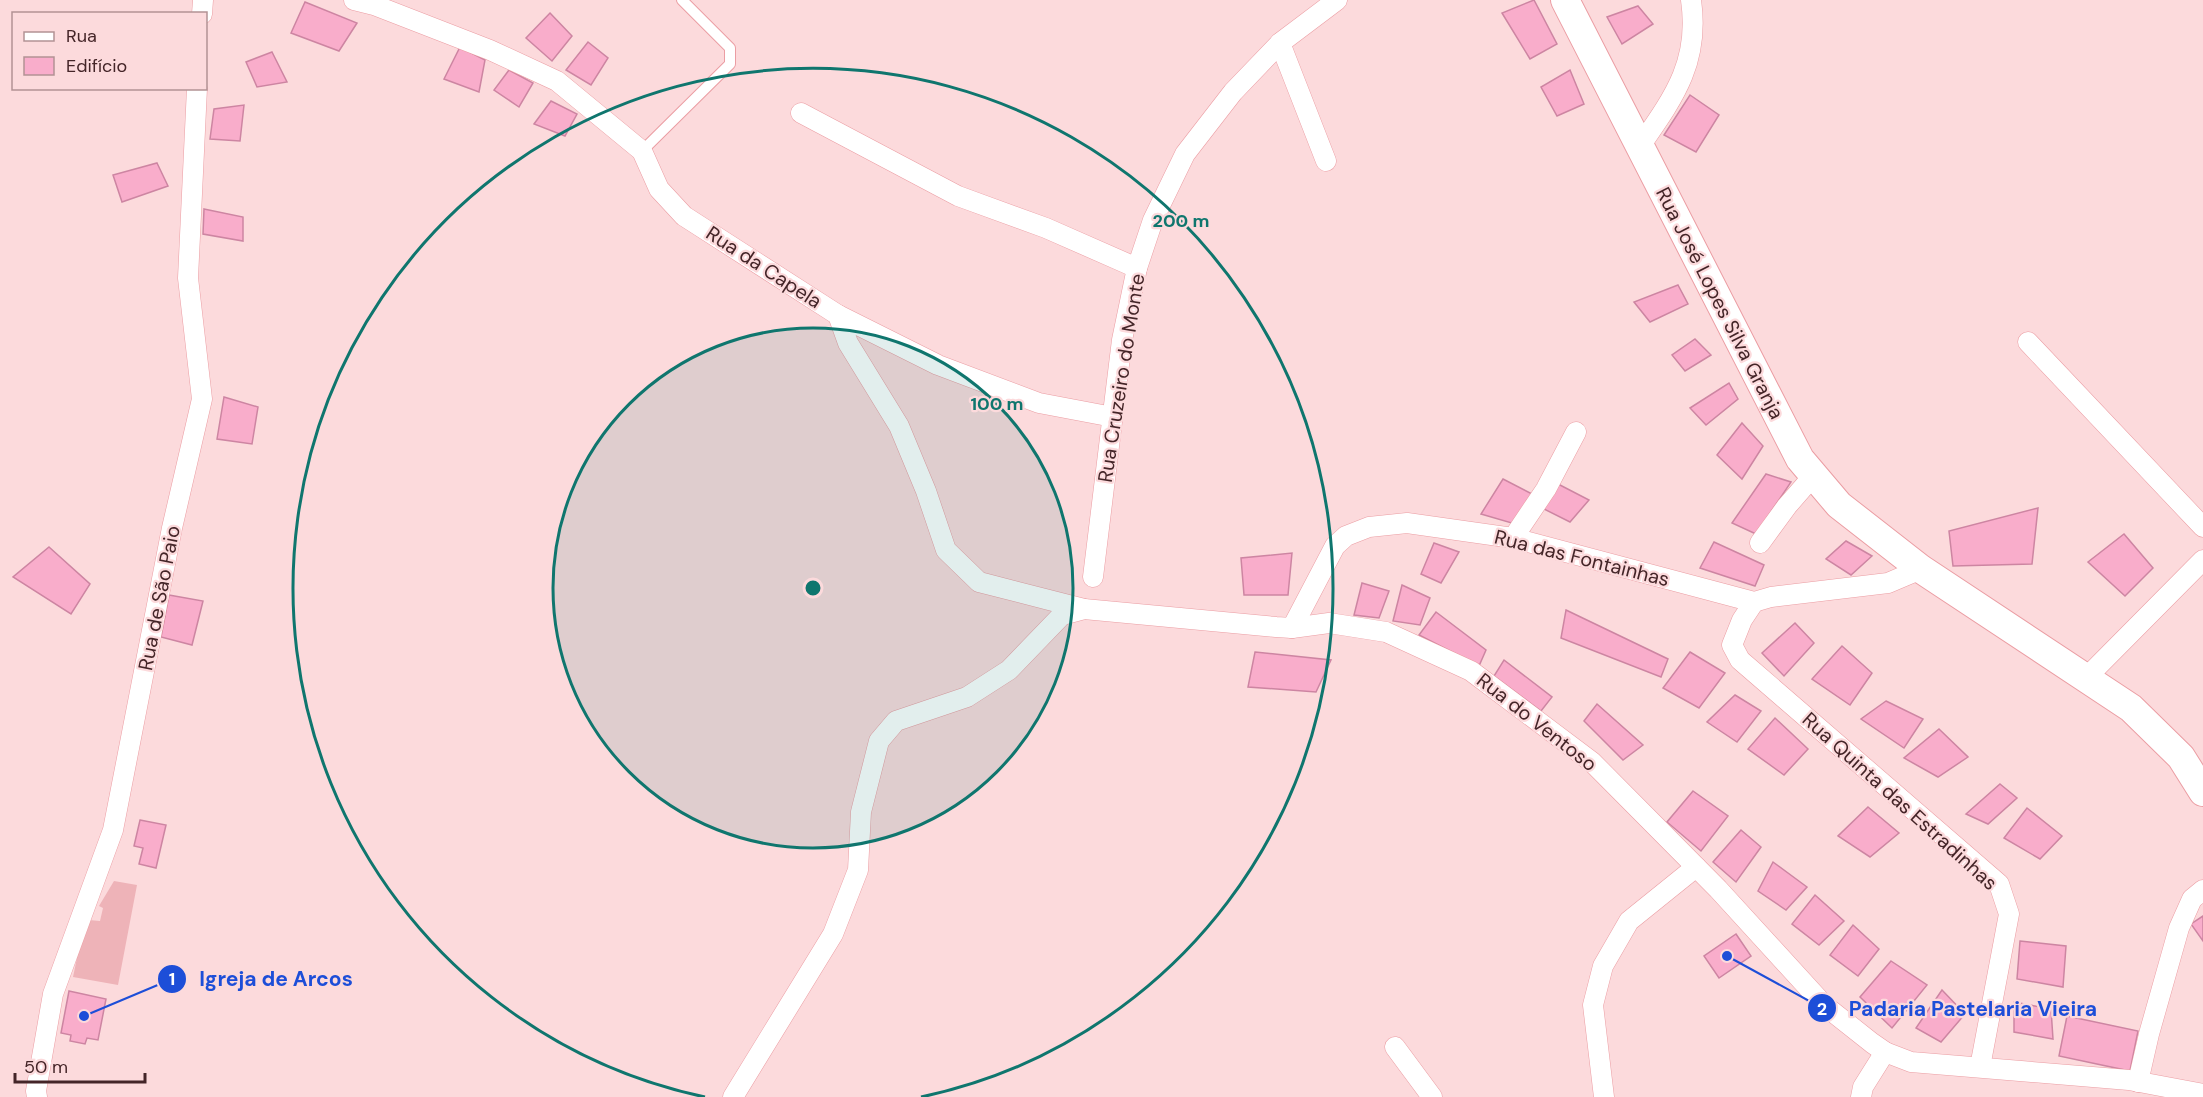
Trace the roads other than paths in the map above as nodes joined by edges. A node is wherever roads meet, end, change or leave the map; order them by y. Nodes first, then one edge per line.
1 (354, 0) edge
2 (682, 0) edge
3 (1337, 0) edge
4 (1565, 0) edge
5 (1691, 0) edge
6 (1280, 43) junction
7 (197, 90) edge
8 (801, 113) dead end
9 (1640, 146) junction
10 (642, 151) junction
11 (1326, 161) dead end
12 (1137, 268) junction
13 (838, 315) junction
14 (2028, 342) dead end
15 (1113, 417) junction
16 (1576, 432) dead end
17 (1814, 475) junction
18 (2203, 527) edge
19 (1513, 538) junction
20 (1760, 543) dead end
21 (2203, 560) edge
22 (1921, 569) junction
23 (1093, 577) dead end
24 (1754, 602) junction
25 (1084, 609) junction
26 (1292, 627) junction
27 (2086, 678) junction
28 (2202, 786) edge
29 (1696, 867) junction
30 (2203, 890) edge
31 (1395, 1047) dead end
32 (1885, 1052) junction
33 (1980, 1067) junction
34 (2139, 1082) junction
35 (2203, 1094) edge
36 (33, 1095) edge
37 (734, 1097) edge
38 (1432, 1097) edge
39 (1604, 1097) edge
40 (1861, 1097) edge

1 - 10 street, Rua da Capela
2 - 10 lane
3 - 6 street, Rua Cruzeiro do Monte
4 - 9 main road, Rua José Lopes Silva Granja
5 - 9 street
6 - 11 street
6 - 12 street, Rua Cruzeiro do Monte
7 - 36 street, Rua de São Paio
8 - 12 street
9 - 17 main road, Rua José Lopes Silva Granja
10 - 13 street, Rua da Capela
12 - 15 street, Rua Cruzeiro do Monte
13 - 15 street
13 - 25 street, Rua da Capela
14 - 18 street
15 - 23 street, Rua Cruzeiro do Monte
16 - 19 street
17 - 20 street
17 - 22 main road, Rua José Lopes Silva Granja
19 - 24 street, Rua das Fontainhas
19 - 26 street, Rua das Fontainhas
21 - 27 street
22 - 24 street, Rua das Fontainhas
22 - 27 main road, Rua José Lopes Silva Granja
24 - 33 street, Rua Quinta das Estradinhas
25 - 26 street, Rua do Ventoso
25 - 37 street
26 - 29 street, Rua do Ventoso
27 - 28 main road, Rua José Lopes Silva Granja
29 - 32 street, Rua do Ventoso
29 - 39 street
30 - 34 street
31 - 38 street
32 - 33 street, Rua do Ventoso
32 - 40 street
33 - 34 street, Rua do Ventoso
34 - 35 street, Rua do Ventoso

